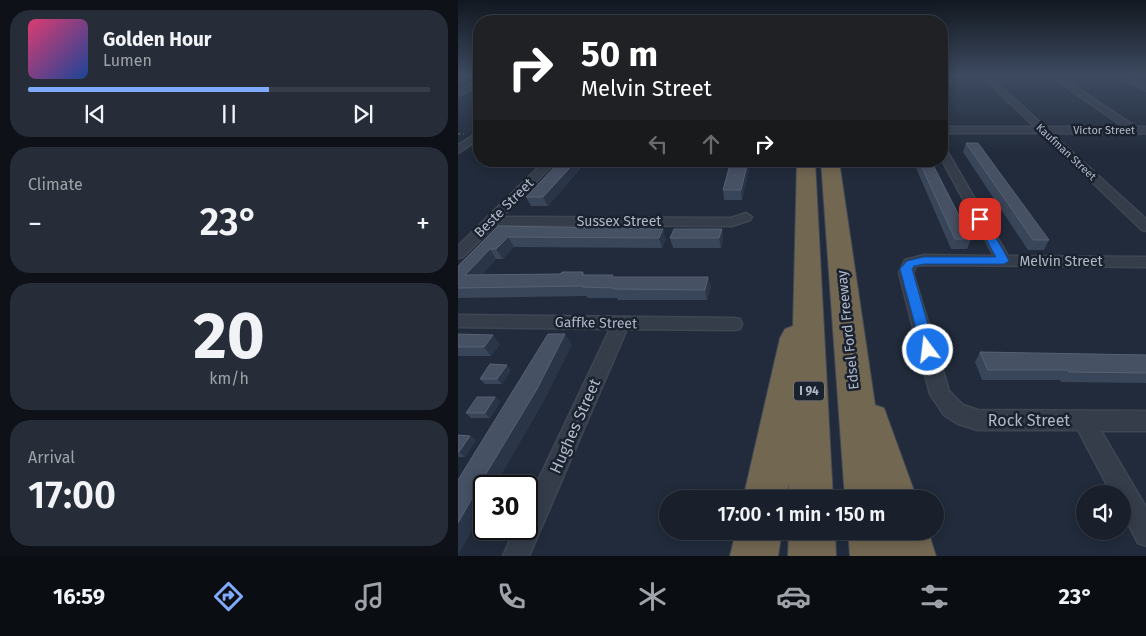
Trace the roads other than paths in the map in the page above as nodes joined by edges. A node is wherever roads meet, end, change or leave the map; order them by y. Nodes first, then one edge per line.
1 (1012, 102) edge
2 (1092, 102) edge
3 (948, 130) edge
4 (1042, 130) junction
5 (1134, 130) junction
6 (1146, 130) edge
7 (473, 136) edge
8 (458, 138) edge
9 (1146, 139) edge
10 (473, 140) edge
11 (458, 150) edge
12 (948, 162) edge
13 (544, 167) edge
14 (806, 167) edge
15 (831, 167) edge
16 (746, 217) dead end
17 (491, 221) junction
18 (1146, 227) edge
19 (458, 254) edge
20 (1004, 261) junction
21 (1146, 262) edge
22 (807, 282) junction
23 (909, 285) joint
24 (458, 321) edge
25 (621, 323) junction
26 (734, 324) dead end
27 (851, 358) junction
28 (1084, 420) junction
29 (1146, 421) edge
30 (768, 490) edge
31 (811, 490) edge
32 (866, 490) edge
33 (892, 490) edge
34 (1146, 534) edge
35 (757, 540) edge
36 (812, 540) edge
37 (872, 540) edge
38 (908, 540) edge
39 (516, 556) edge
40 (754, 556) edge
41 (812, 556) edge
42 (874, 556) edge
43 (912, 556) edge

1 - 4 street, Kaufman Street
2 - 5 street
3 - 4 street, Victor Street
4 - 5 street, Victor Street
4 - 18 street, Kaufman Street
5 - 6 street, Victor Street
5 - 9 street
7 - 8 street
10 - 11 street
12 - 20 street
13 - 17 street, Beste Street
14 - 22 highway, I 94
15 - 27 highway, Edsel Ford Freeway
16 - 17 street, Sussex Street
17 - 19 street, Beste Street
20 - 21 street, Melvin Street
20 - 23 street, Melvin Street
22 - 30 highway
22 - 31 highway, I 94
23 - 28 street, Rock Street
24 - 25 street, Gaffke Street
25 - 26 street, Gaffke Street
25 - 39 street, Hughes Street
27 - 32 highway, Edsel Ford Freeway
27 - 33 highway
28 - 29 street, Rock Street
28 - 34 street
35 - 40 highway
36 - 41 highway
37 - 42 highway
38 - 43 highway

